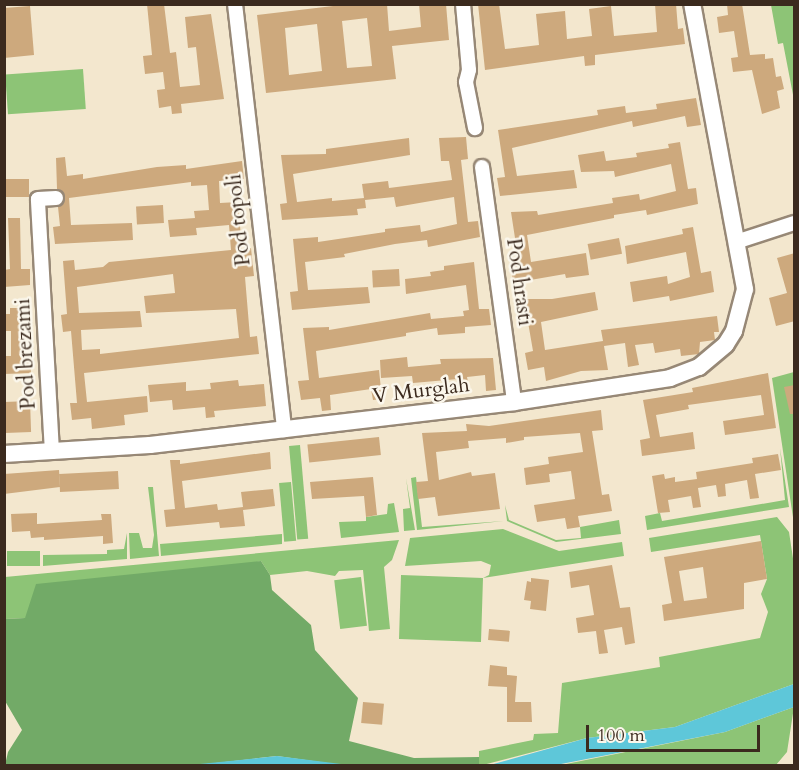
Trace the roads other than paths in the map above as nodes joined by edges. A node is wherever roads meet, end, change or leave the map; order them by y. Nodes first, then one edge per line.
1 (235, 4) edge
2 (463, 4) edge
3 (692, 4) edge
4 (475, 128) dead end
5 (482, 167) dead end
6 (56, 198) dead end
7 (795, 223) edge
8 (736, 242) junction
9 (514, 402) junction
10 (284, 430) junction
11 (52, 452) junction
12 (4, 454) edge

1 - 10 street, Pod topoli
2 - 4 street
3 - 8 street, V Murglah
5 - 9 street, Pod hrasti
6 - 11 street, Pod brezami
7 - 8 street
8 - 9 street, V Murglah
9 - 10 street, V Murglah
10 - 11 street, V Murglah
11 - 12 street, V Murglah

